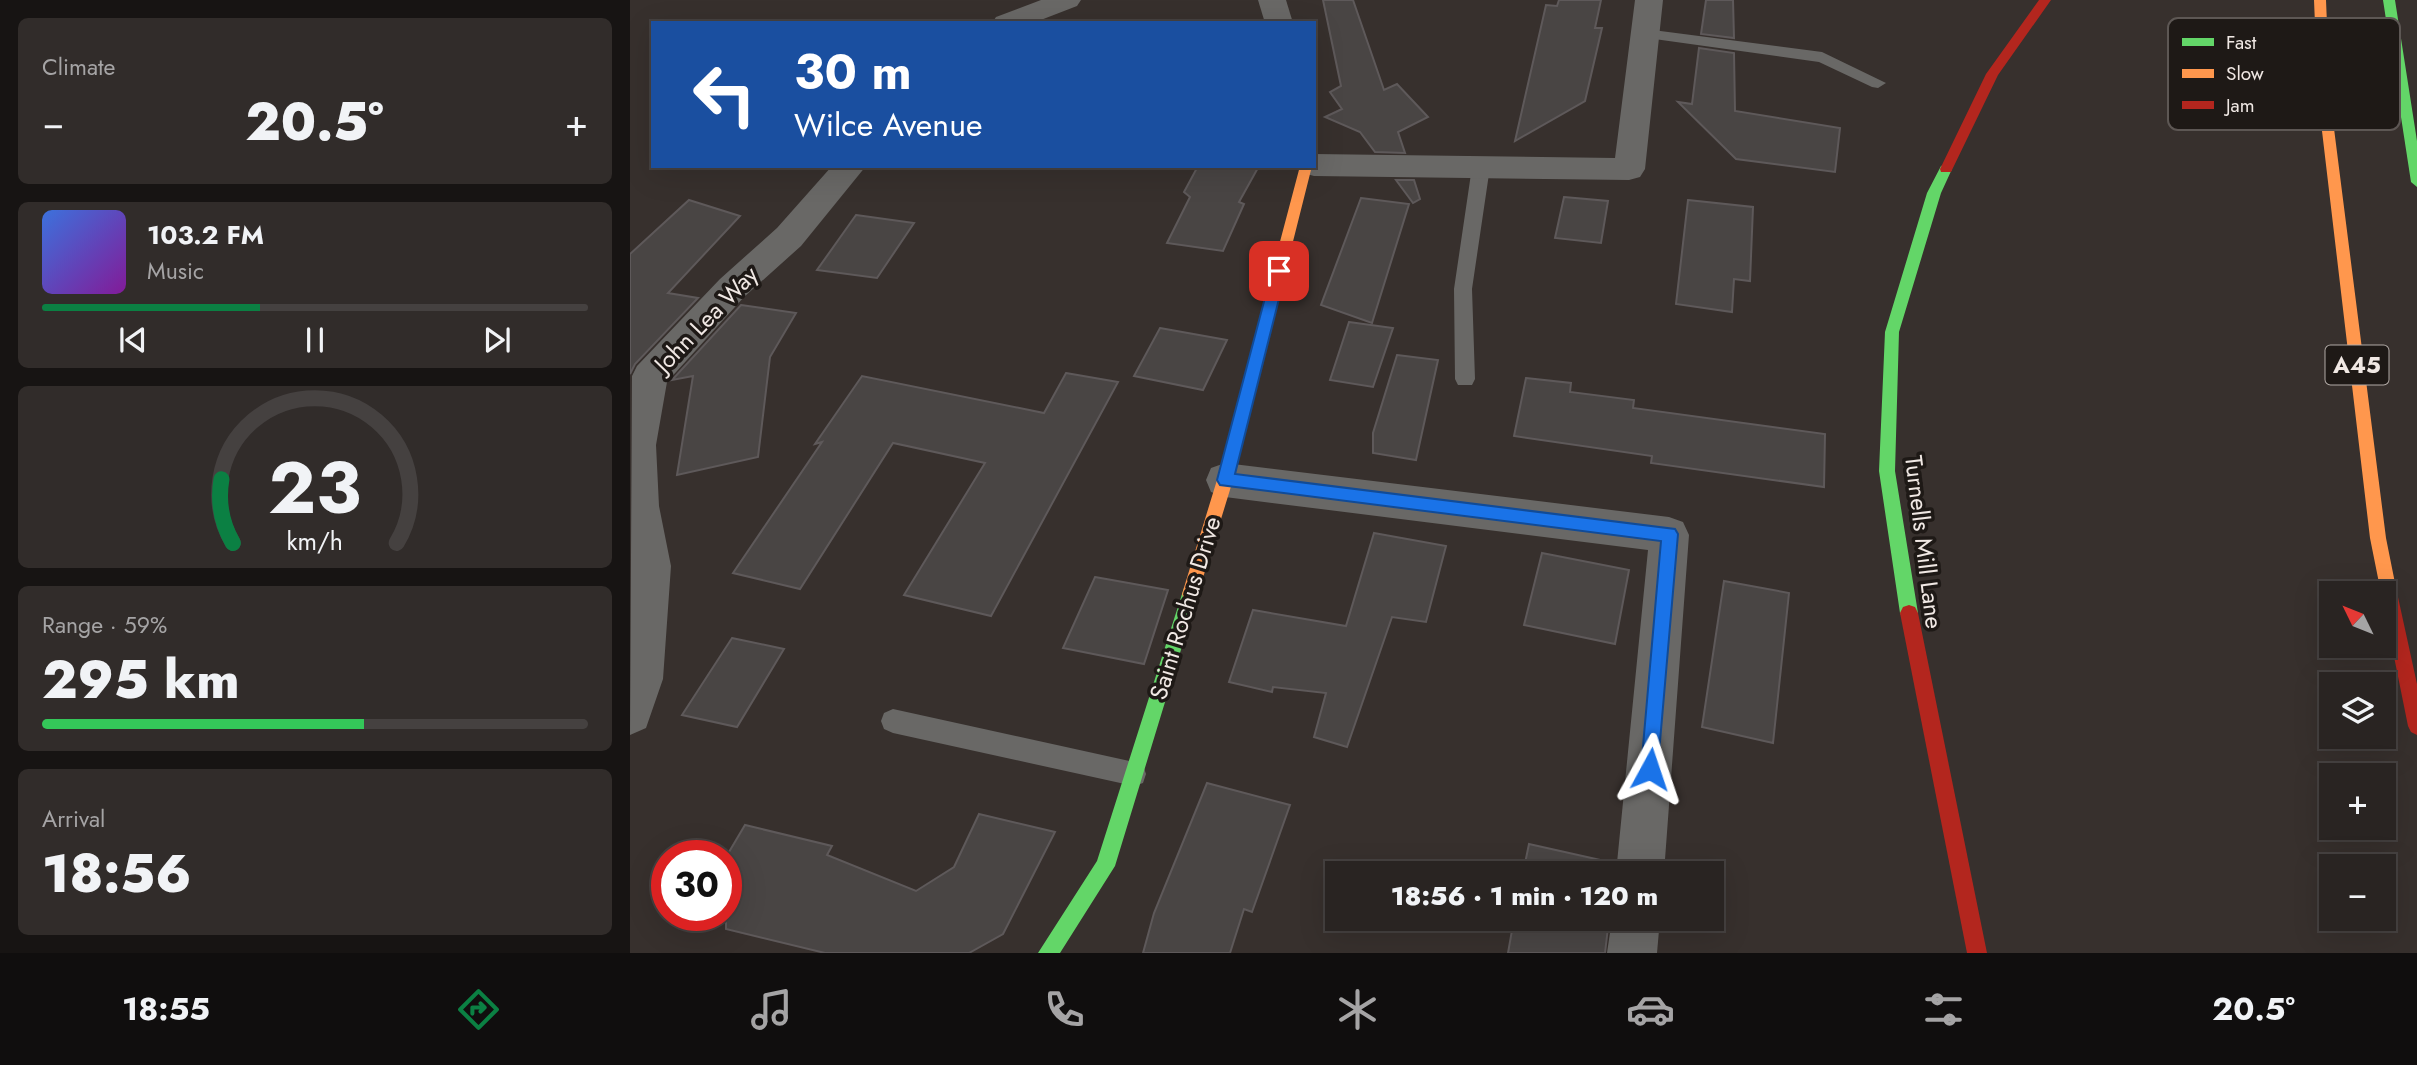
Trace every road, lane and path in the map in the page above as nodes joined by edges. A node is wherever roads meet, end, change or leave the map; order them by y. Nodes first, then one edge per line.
1 (1067, 0) edge
2 (1272, 0) edge
3 (1649, 0) edge
4 (2045, 0) edge
5 (2320, 0) edge
6 (2389, 0) edge
7 (2321, 18) edge
8 (2392, 18) edge
9 (1011, 21) edge
10 (1278, 21) edge
11 (1645, 34) junction
12 (2400, 72) edge
13 (1878, 83) dead end
14 (2328, 130) edge
15 (1316, 165) edge
16 (1481, 167) junction
17 (848, 168) edge
18 (1305, 168) edge
19 (2417, 182) edge
20 (1465, 379) dead end
21 (1225, 480) junction
22 (641, 570) edge
23 (630, 713) edge
24 (893, 721) dead end
25 (2417, 726) edge
26 (1134, 774) junction
27 (1641, 861) edge
28 (1635, 931) edge
29 (1048, 953) edge
30 (1632, 953) edge
31 (1977, 953) edge

1 - 9 street
2 - 10 street
3 - 11 street
4 - 31 main road, Turnells Mill Lane
5 - 7 main road, A45
6 - 8 main road
11 - 13 lane
11 - 16 street
12 - 19 main road
14 - 25 main road, A45
15 - 16 street
16 - 20 lane
17 - 22 street, John Lea Way
18 - 21 main road, Saint Rochus Drive
21 - 26 main road, Saint Rochus Drive
21 - 27 street
22 - 23 street, John Lea Way
24 - 26 lane
26 - 29 main road, Saint Rochus Drive
28 - 30 street

